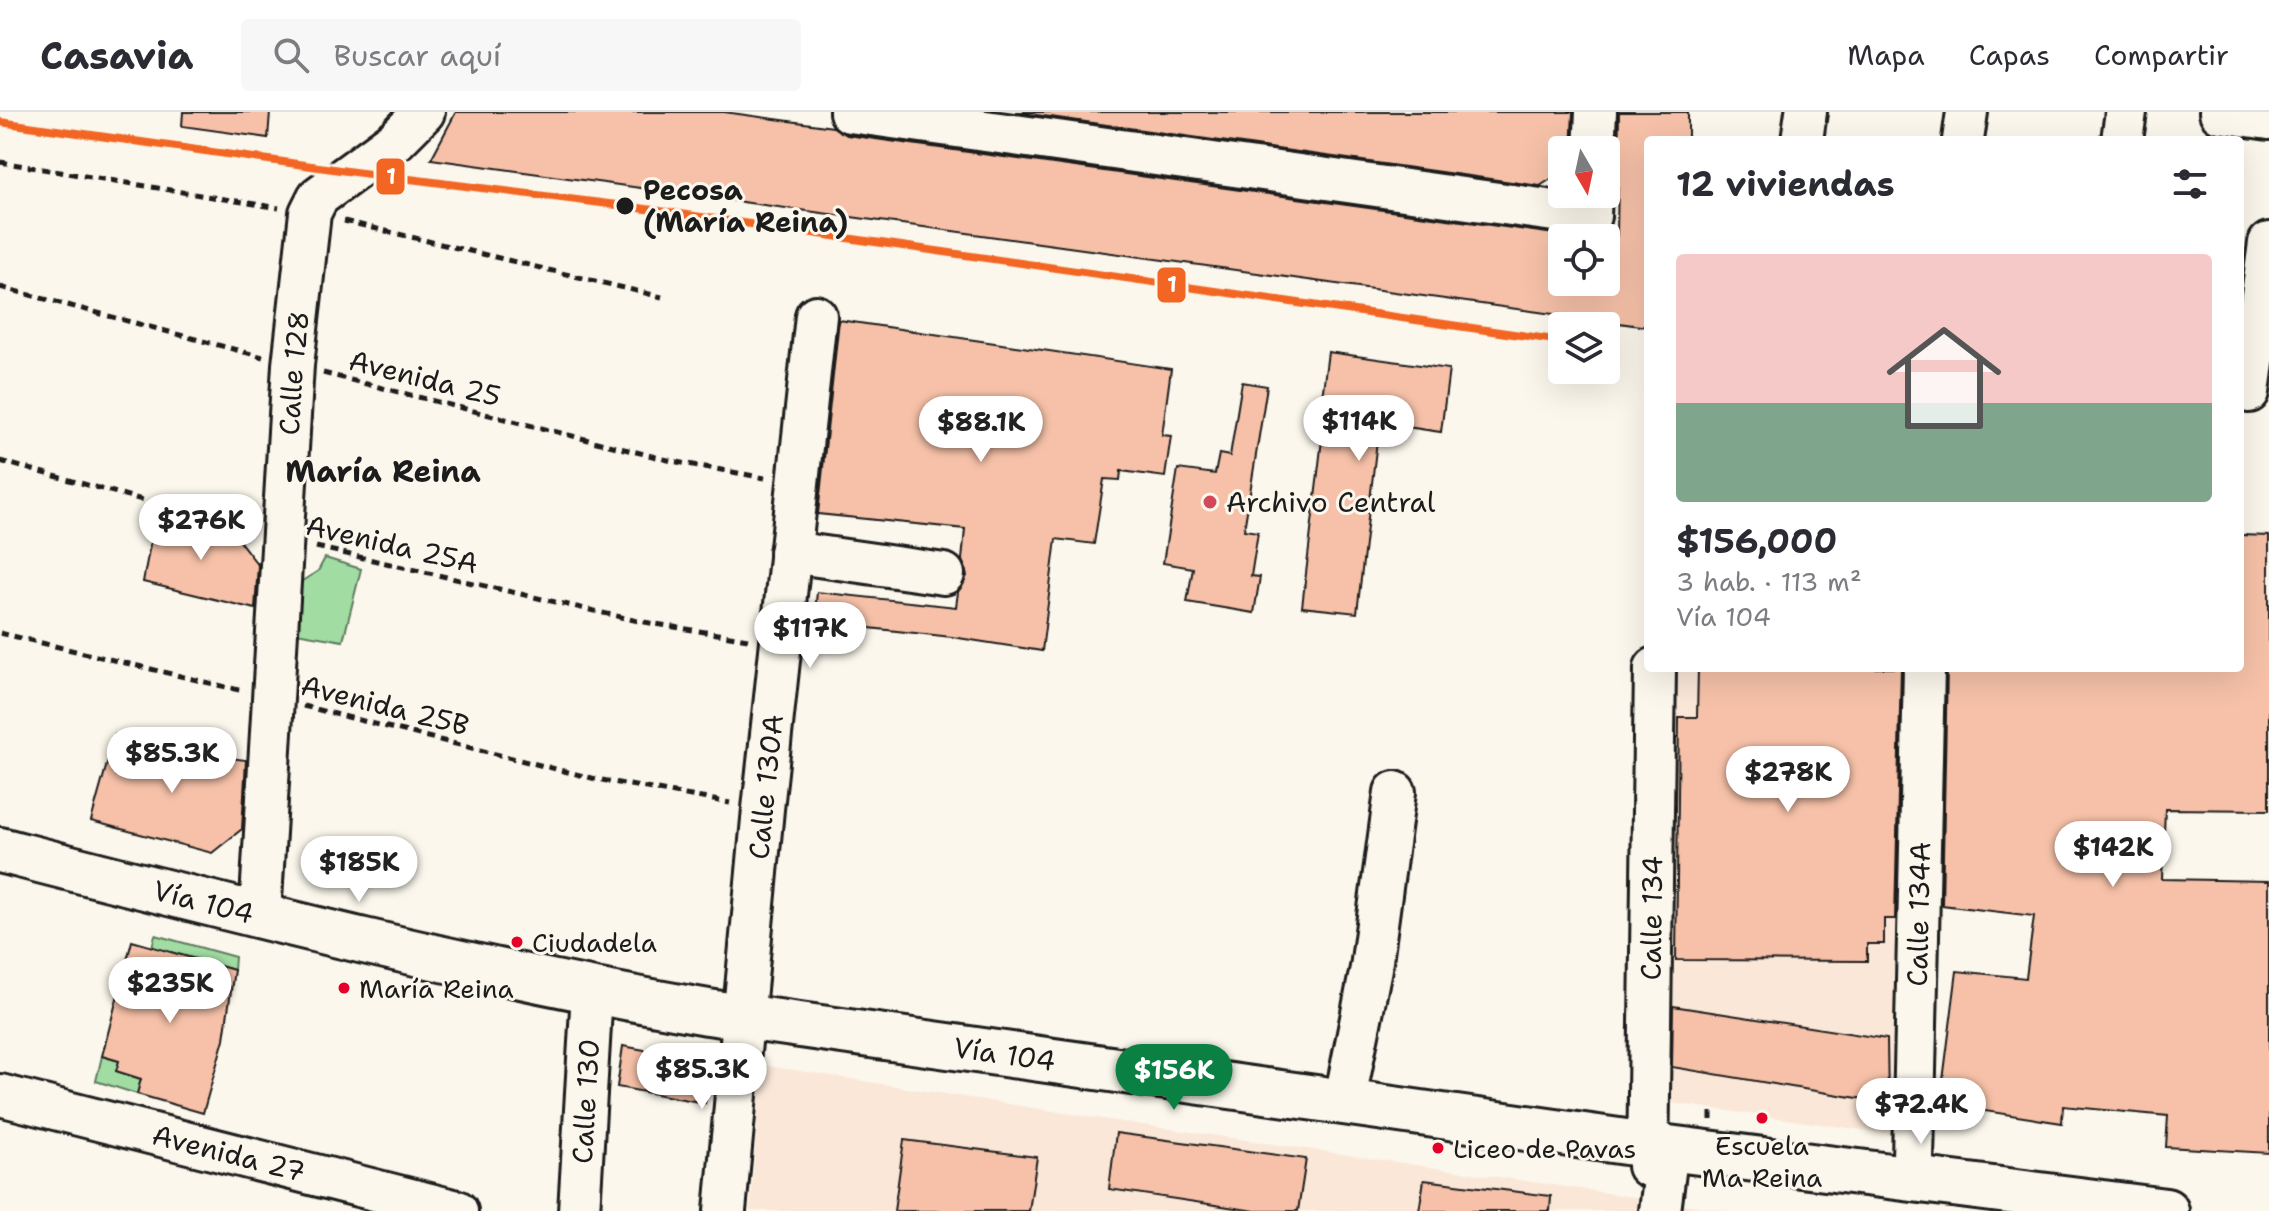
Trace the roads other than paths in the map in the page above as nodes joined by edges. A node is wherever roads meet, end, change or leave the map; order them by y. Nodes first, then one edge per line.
1 (424, 112) edge
2 (850, 112) edge
3 (1596, 112) edge
4 (1806, 112) edge
5 (1967, 112) edge
6 (2126, 112) edge
7 (2220, 112) edge
8 (2269, 119) edge
9 (1595, 136) edge
10 (1803, 136) edge
11 (1964, 136) edge
12 (2123, 136) edge
13 (1590, 208) edge
14 (2269, 243) edge
15 (816, 316) dead end
16 (2249, 392) dead end
17 (790, 552) junction
18 (944, 574) dead end
19 (1655, 672) edge
20 (1924, 672) edge
21 (1395, 792) dead end
22 (0, 850) edge
23 (260, 916) junction
24 (592, 992) junction
25 (742, 1017) junction
26 (0, 1095) edge
27 (1341, 1101) junction
28 (1655, 1153) junction
29 (1913, 1160) dead end
30 (457, 1211) edge
31 (579, 1211) edge
32 (725, 1211) edge
33 (1660, 1211) edge
34 (2166, 1211) edge

1 - 23 street, Calle 128
2 - 13 street
3 - 9 street
4 - 10 street
5 - 11 street
6 - 12 street
7 - 8 street
14 - 16 street
15 - 17 street, Calle 130A
17 - 18 street
17 - 25 street, Calle 130A
19 - 28 street, Calle 134
20 - 29 street, Calle 134A
21 - 27 street
22 - 23 main road, Vía 104
23 - 24 main road, Vía 104
24 - 25 main road, Vía 104
24 - 31 street, Calle 130
25 - 27 main road, Vía 104
25 - 32 street, Calle 130A
26 - 30 street, Avenida 27
27 - 28 main road, Vía 104
28 - 33 street, Calle 134
28 - 34 main road, Vía 104

